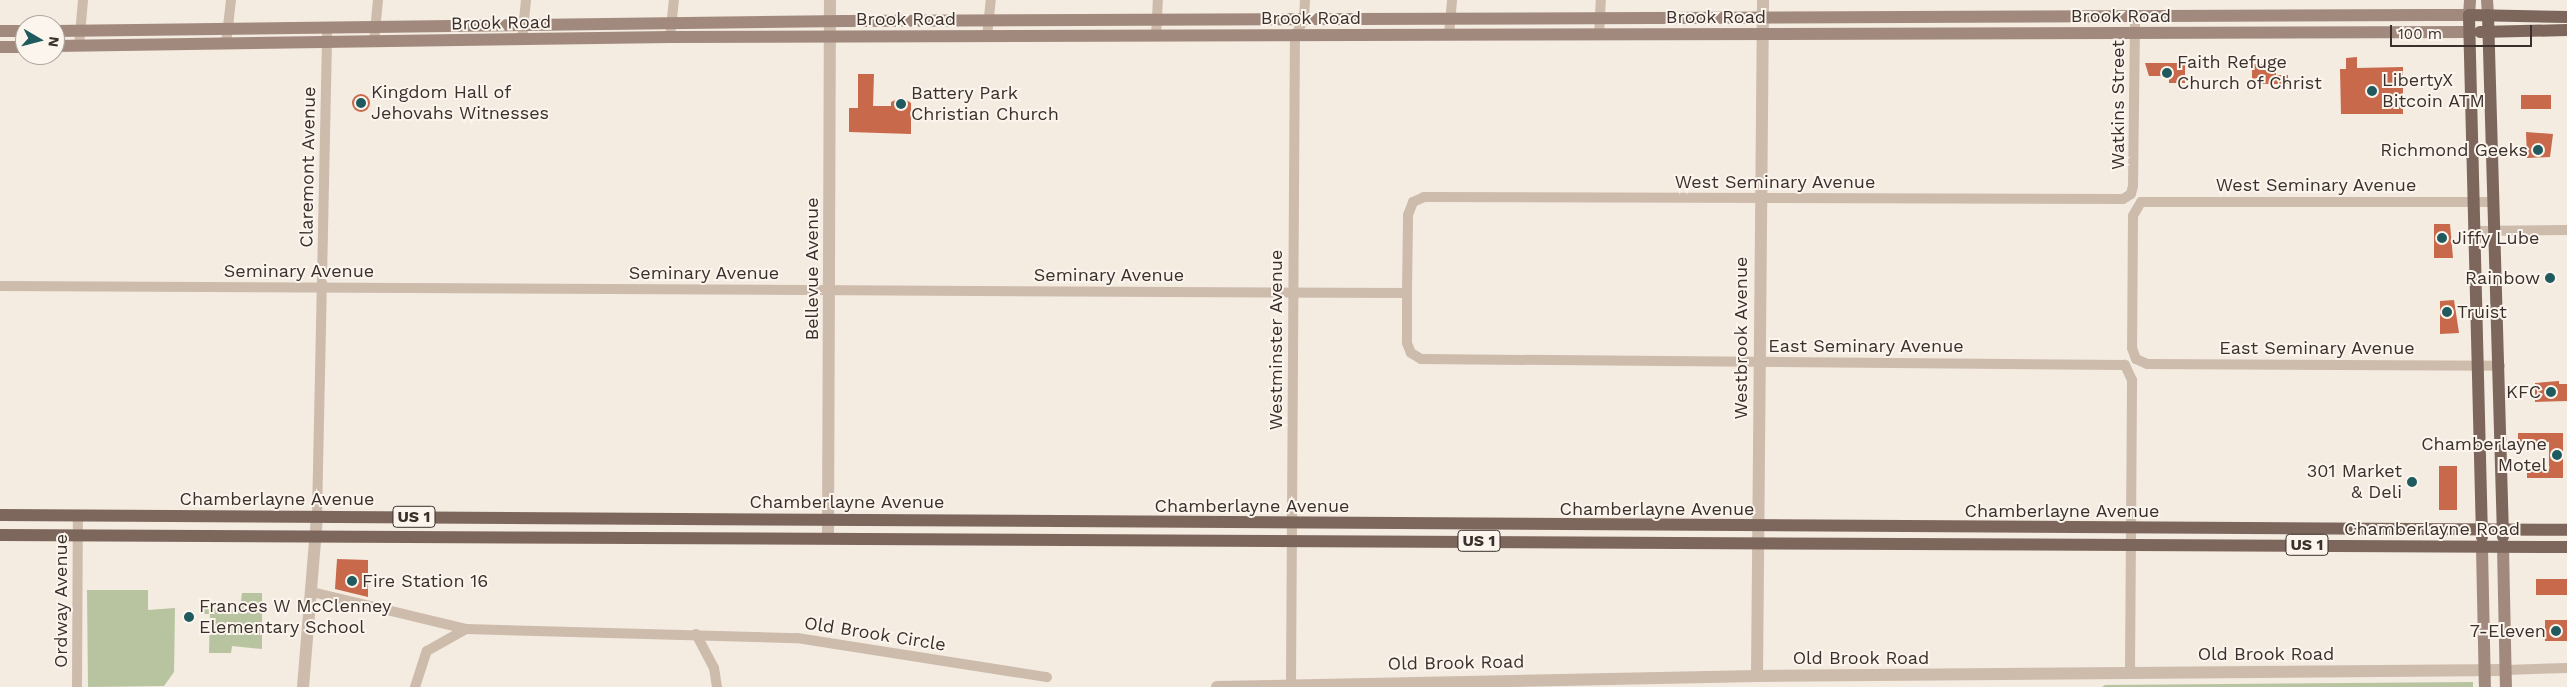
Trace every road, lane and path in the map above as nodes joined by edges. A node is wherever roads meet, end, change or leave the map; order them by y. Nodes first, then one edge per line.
1 (83, 0) edge
2 (231, 0) edge
3 (378, 0) edge
4 (526, 0) edge
5 (674, 0) edge
6 (830, 0) edge
7 (990, 0) edge
8 (1158, 0) edge
9 (1305, 0) edge
10 (1452, 0) edge
11 (1601, 0) edge
12 (1763, 0) edge
13 (2470, 0) edge
14 (2487, 0) edge
15 (2469, 15) junction
16 (2488, 15) junction
17 (2135, 16) junction
18 (1762, 17) junction
19 (2567, 17) edge
20 (1450, 18) junction
21 (1600, 18) junction
22 (1304, 19) junction
23 (988, 20) junction
24 (1157, 20) junction
25 (829, 21) junction
26 (672, 22) junction
27 (523, 25) junction
28 (327, 27) junction
29 (375, 27) junction
30 (228, 29) junction
31 (2567, 30) edge
32 (0, 31) edge
33 (15, 31) edge
34 (65, 31) edge
35 (80, 31) junction
36 (2469, 32) junction
37 (2488, 32) junction
38 (1761, 34) junction
39 (2134, 34) junction
40 (1449, 35) junction
41 (1599, 35) junction
42 (987, 36) junction
43 (1156, 36) junction
44 (1295, 36) junction
45 (829, 37) junction
46 (670, 38) junction
47 (522, 40) junction
48 (374, 42) junction
49 (327, 43) junction
50 (226, 44) junction
51 (65, 46) edge
52 (79, 46) junction
53 (0, 47) edge
54 (15, 47) edge
55 (2131, 194) joint
56 (1759, 198) junction
57 (2474, 202) junction
58 (2494, 202) junction
59 (2495, 230) junction
60 (2566, 230) edge
61 (2475, 231) junction
62 (0, 286) edge
63 (322, 287) junction
64 (829, 290) junction
65 (1293, 292) junction
66 (1407, 293) junction
67 (2136, 359) joint
68 (1758, 362) junction
69 (2479, 366) junction
70 (2500, 366) junction
71 (0, 515) edge
72 (78, 515) junction
73 (317, 517) junction
74 (828, 519) junction
75 (1291, 523) junction
76 (1758, 527) junction
77 (2131, 529) junction
78 (2482, 530) junction
79 (2503, 530) junction
80 (2567, 530) edge
81 (0, 535) edge
82 (78, 535) junction
83 (316, 536) junction
84 (828, 538) junction
85 (1291, 540) junction
86 (1758, 542) junction
87 (2131, 544) junction
88 (2503, 547) junction
89 (2567, 547) edge
90 (2482, 548) junction
91 (312, 592) junction
92 (466, 629) junction
93 (696, 634) junction
94 (2567, 668) edge
95 (2506, 670) junction
96 (2485, 671) junction
97 (2130, 673) junction
98 (1757, 676) junction
99 (1047, 677) dead end
100 (1291, 683) junction
101 (78, 687) edge
102 (303, 687) edge
103 (415, 687) edge
104 (717, 687) edge
105 (1217, 687) edge
106 (2485, 687) edge
107 (2506, 687) edge

1 - 35 street
2 - 30 street
3 - 29 street
4 - 27 street
5 - 26 street
6 - 25 street, Bellevue Avenue
7 - 23 street
8 - 24 street
9 - 22 street, Westminster Avenue
10 - 20 street
11 - 21 street
12 - 18 street, Westbrook Avenue
13 - 15 main road
14 - 16 main road
15 - 16 main road, Brook Road
15 - 17 main road, Brook Road
15 - 36 main road
16 - 19 main road, Brook Road
16 - 37 main road
17 - 18 main road, Brook Road
17 - 39 street, Watkins Street
18 - 21 main road, Brook Road
18 - 38 street, Westbrook Avenue
20 - 21 main road, Brook Road
20 - 22 main road, Brook Road
20 - 40 street
21 - 41 street
22 - 24 main road, Brook Road
22 - 44 street, Westminster Avenue
23 - 24 main road, Brook Road
23 - 25 main road, Brook Road
23 - 42 street
24 - 43 street
25 - 26 main road, Brook Road
25 - 45 street, Bellevue Avenue
26 - 27 main road, Brook Road
26 - 46 street
27 - 29 main road, Brook Road
27 - 47 street
28 - 29 main road, Brook Road
28 - 30 main road, Brook Road
28 - 49 street, Claremont Avenue
29 - 48 street
30 - 35 main road, Brook Road
30 - 50 street
31 - 37 main road, Brook Road
32 - 33 main road
34 - 35 main road, Brook Road
35 - 52 street
36 - 37 main road, Brook Road
36 - 39 main road, Brook Road
36 - 57 main road
37 - 58 main road
38 - 39 main road, Brook Road
38 - 41 main road, Brook Road
38 - 56 street, Westbrook Avenue
39 - 55 street, Watkins Street
40 - 41 main road, Brook Road
40 - 44 main road, Brook Road
42 - 43 main road, Brook Road
42 - 45 main road, Brook Road
43 - 44 main road, Brook Road
44 - 65 street, Westminster Avenue
45 - 46 main road, Brook Road
45 - 64 street, Bellevue Avenue
46 - 47 main road, Brook Road
47 - 48 main road, Brook Road
48 - 49 main road, Brook Road
49 - 50 main road, Brook Road
49 - 63 street, Claremont Avenue
50 - 52 main road, Brook Road
51 - 52 main road, Brook Road
53 - 54 main road
55 - 56 street, West Seminary Avenue
56 - 66 street, West Seminary Avenue
56 - 68 street, Westbrook Avenue
57 - 58 street, West Seminary Avenue
57 - 61 main road
57 - 67 street, West Seminary Avenue
58 - 59 main road
59 - 60 street
59 - 61 street
59 - 70 main road
61 - 69 main road
62 - 63 street, Seminary Avenue
63 - 64 street, Seminary Avenue
63 - 73 street, Claremont Avenue
64 - 65 street, Seminary Avenue
64 - 74 street, Bellevue Avenue
65 - 66 street, Seminary Avenue
65 - 75 street, Westminster Avenue
66 - 68 street, East Seminary Avenue
67 - 69 street, East Seminary Avenue
68 - 76 street, Westbrook Avenue
68 - 77 street, East Seminary Avenue
69 - 70 street, East Seminary Avenue
69 - 78 main road
70 - 79 main road
71 - 72 main road, Chamberlayne Avenue / US 1
72 - 73 main road, Chamberlayne Avenue / US 1
72 - 82 street, Ordway Avenue
73 - 74 main road, Chamberlayne Avenue / US 1
73 - 83 street
74 - 75 main road, Chamberlayne Avenue / US 1
74 - 84 street, Bellevue Avenue
75 - 76 main road, Chamberlayne Avenue / US 1
75 - 85 street, Westminster Avenue
76 - 77 main road, Chamberlayne Avenue / US 1
76 - 86 street, Westbrook Avenue
77 - 78 main road, Chamberlayne Avenue / US 1
77 - 87 street
78 - 79 main road, Chamberlayne Avenue
78 - 90 main road
79 - 80 main road, Chamberlayne Road
79 - 88 main road
81 - 82 main road, Chamberlayne Avenue / US 1
82 - 83 main road, Chamberlayne Avenue / US 1
82 - 101 street, Ordway Avenue
83 - 84 main road, Chamberlayne Avenue / US 1
83 - 91 street
84 - 85 main road, Chamberlayne Road / US 1
85 - 86 main road, Chamberlayne Road / US 1
85 - 100 street, Westminster Avenue
86 - 87 main road, Chamberlayne Road / US 1
86 - 98 street, Westbrook Avenue
87 - 90 main road, Chamberlayne Road / US 1
87 - 97 street
88 - 89 main road, Chamberlayne Road
88 - 90 main road, Chamberlayne Road / US 1
88 - 95 main road
90 - 96 main road
91 - 92 street, Old Brook Circle
91 - 102 street
92 - 93 street, Old Brook Circle
92 - 103 street
93 - 99 street, Old Brook Circle
93 - 104 street
94 - 95 street
95 - 96 street, Old Brook Road
95 - 107 main road
96 - 97 street, Old Brook Road
96 - 106 main road
97 - 98 street, Old Brook Road
98 - 100 street, Old Brook Road
100 - 105 street, Old Brook Road

